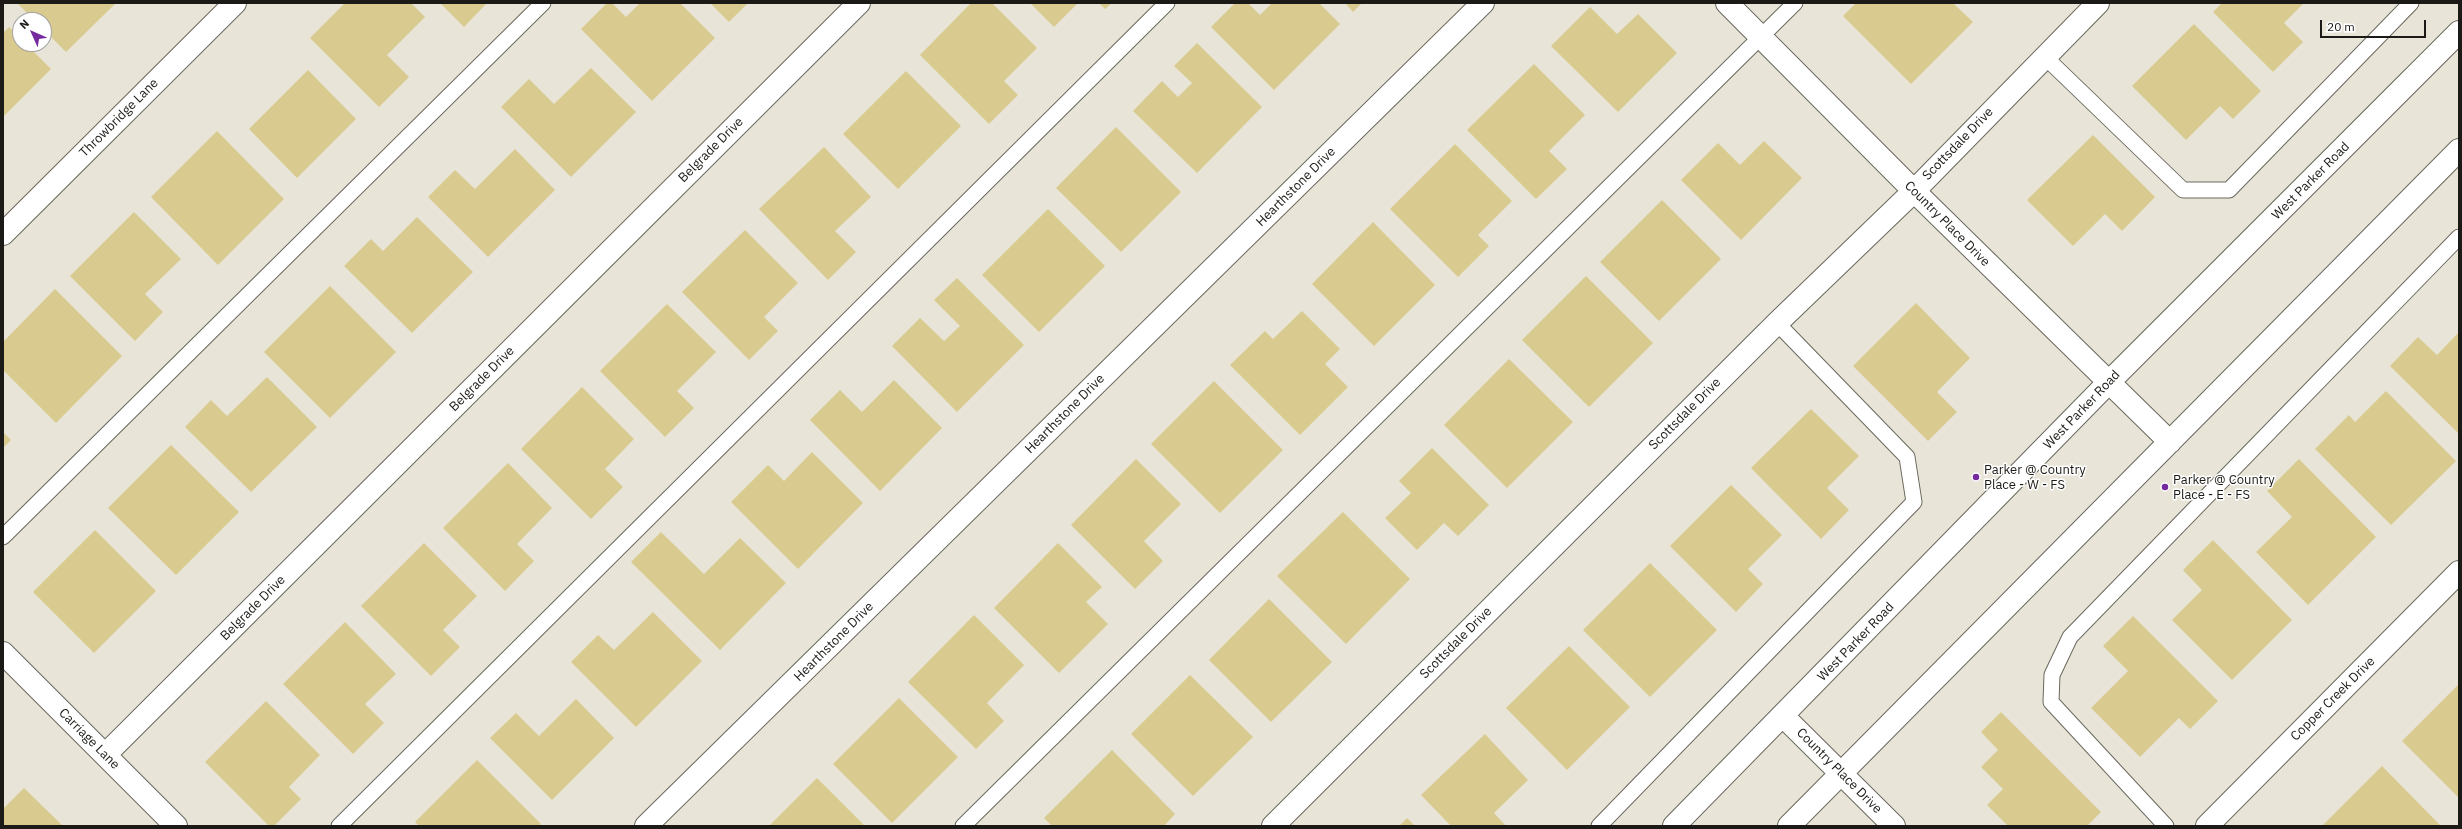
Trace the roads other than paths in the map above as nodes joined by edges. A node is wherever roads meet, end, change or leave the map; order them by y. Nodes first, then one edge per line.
1 (235, 3) edge
2 (543, 3) edge
3 (859, 3) edge
4 (1167, 3) edge
5 (1483, 3) edge
6 (1727, 3) edge
7 (1795, 3) edge
8 (2098, 3) edge
9 (2411, 3) edge
10 (2459, 32) edge
11 (1761, 37) junction
12 (2044, 56) junction
13 (2459, 150) edge
14 (1914, 191) junction
15 (3, 234) edge
16 (2459, 237) edge
17 (1777, 323) junction
18 (2108, 383) junction
19 (2170, 442) junction
20 (3, 537) edge
21 (2459, 572) edge
22 (3, 653) edge
23 (1783, 716) junction
24 (105, 755) junction
25 (1842, 773) junction
26 (176, 826) edge
27 (339, 826) edge
28 (646, 826) edge
29 (963, 826) edge
30 (1273, 826) edge
31 (1599, 826) edge
32 (1674, 826) edge
33 (1790, 826) edge
34 (1894, 826) edge
35 (2166, 826) edge
36 (2207, 826) edge

1 - 15 street, Throwbridge Lane
2 - 20 lane
3 - 24 street, Belgrade Drive
4 - 27 lane
5 - 28 street, Hearthstone Drive
6 - 11 street, Country Place Drive
7 - 11 lane
8 - 12 street, Scottsdale Drive
9 - 12 lane
10 - 18 street, West Parker Road
11 - 14 street, Country Place Drive
11 - 29 lane
12 - 14 street, Scottsdale Drive
13 - 19 street
14 - 17 street, Scottsdale Drive
14 - 18 street, Country Place Drive
16 - 35 lane
17 - 30 street, Scottsdale Drive
17 - 31 lane
18 - 19 street, Country Place Drive
18 - 23 street, West Parker Road
19 - 25 street
21 - 36 street, Copper Creek Drive
22 - 24 street, Carriage Lane
23 - 25 street, Country Place Drive
23 - 32 street, West Parker Road
24 - 26 street, Carriage Lane
25 - 33 street
25 - 34 street, Country Place Drive

